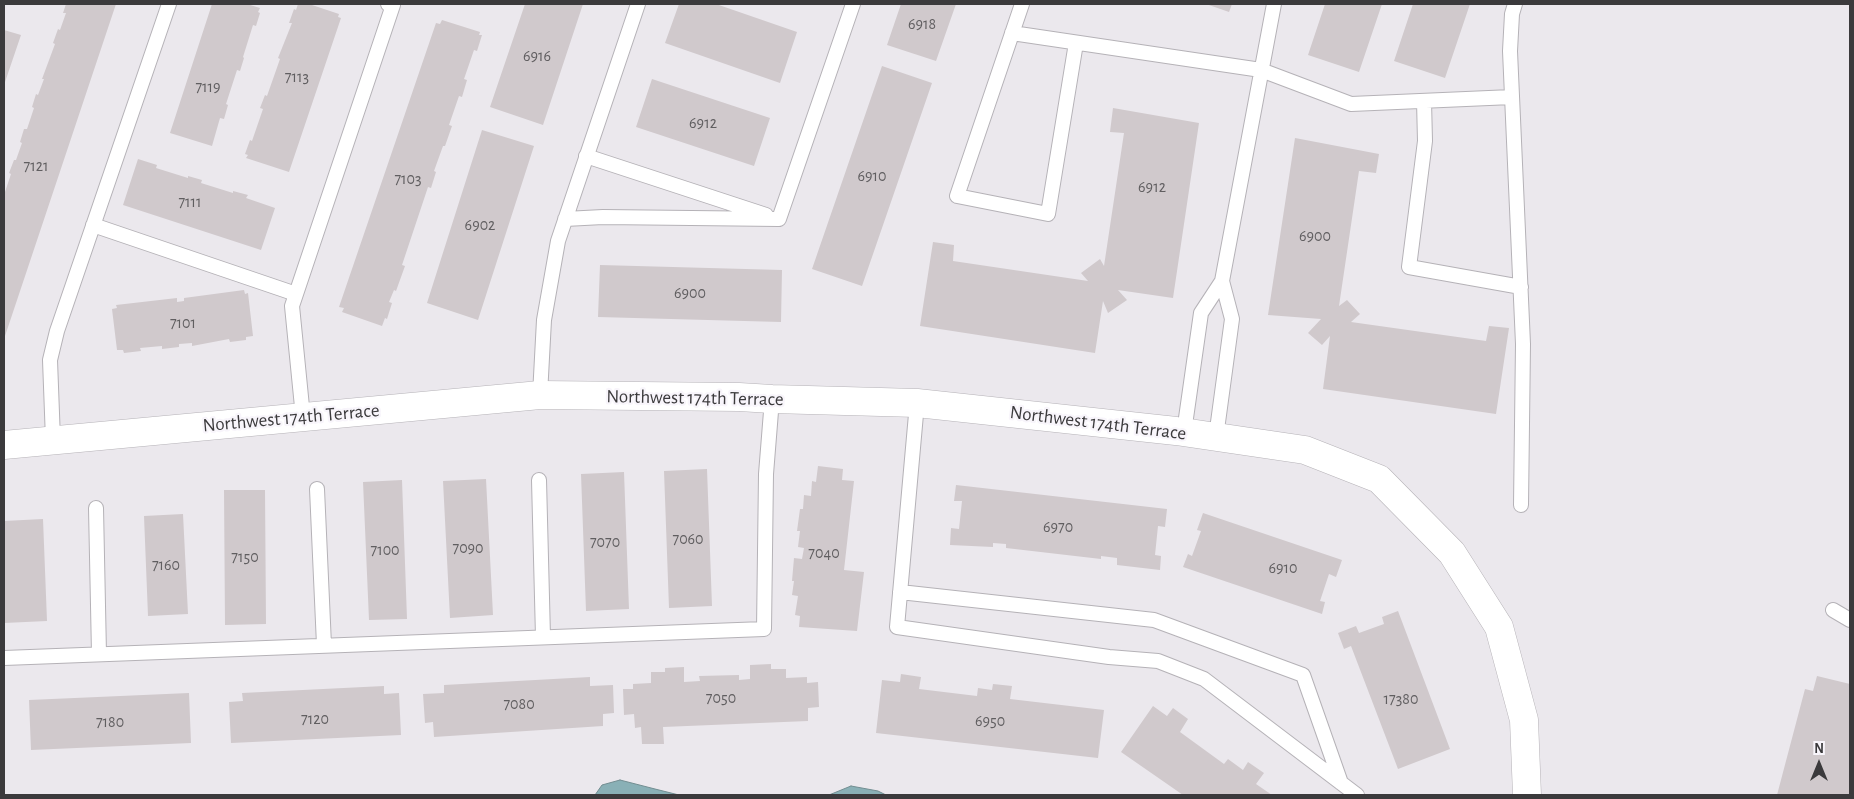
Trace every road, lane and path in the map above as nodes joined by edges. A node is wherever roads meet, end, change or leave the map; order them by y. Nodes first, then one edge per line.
1 (169, 4) edge
2 (388, 4) edge
3 (638, 4) edge
4 (852, 4) edge
5 (1022, 4) edge
6 (1274, 4) edge
7 (1515, 4) edge
8 (1012, 33) junction
9 (1076, 43) junction
10 (1261, 70) junction
11 (1512, 97) junction
12 (1424, 101) junction
13 (586, 156) junction
14 (565, 219) junction
15 (779, 220) junction
16 (93, 225) junction
17 (1222, 281) junction
18 (1521, 287) junction
19 (296, 294) junction
20 (540, 395) junction
21 (772, 399) junction
22 (917, 403) junction
23 (303, 417) junction
24 (1184, 432) junction
25 (1216, 437) junction
26 (53, 440) junction
27 (4, 445) edge
28 (539, 480) dead end
29 (317, 489) dead end
30 (1521, 505) dead end
31 (96, 508) dead end
32 (900, 592) junction
33 (1833, 610) dead end
34 (1850, 620) edge
35 (543, 637) junction
36 (324, 645) junction
37 (99, 654) junction
38 (4, 658) edge
39 (1342, 783) junction
40 (1358, 795) edge
41 (1526, 795) edge

1 - 16 lane
2 - 19 lane
3 - 13 lane
4 - 15 lane
5 - 8 lane
6 - 10 lane
7 - 11 lane
8 - 9 lane
8 - 9 lane
9 - 10 lane
10 - 12 lane
10 - 17 lane
11 - 12 lane
11 - 18 lane
12 - 18 lane
13 - 14 lane
13 - 15 lane
14 - 15 lane
14 - 20 lane
16 - 19 lane
16 - 26 lane
17 - 24 lane
17 - 25 lane
18 - 30 lane
19 - 23 lane
20 - 21 street, Northwest 174th Terrace
20 - 23 street, Northwest 174th Terrace
21 - 22 street, Northwest 174th Terrace
21 - 35 lane
22 - 24 street, Northwest 174th Terrace
22 - 32 lane
23 - 26 street, Northwest 174th Terrace
24 - 25 street, Northwest 174th Terrace
25 - 41 street, Northwest 174th Terrace
26 - 27 street, Northwest 174th Terrace
28 - 35 lane
29 - 36 lane
31 - 37 lane
32 - 39 lane
32 - 39 lane
33 - 34 lane
35 - 36 lane
36 - 37 lane
37 - 38 lane
39 - 40 lane

